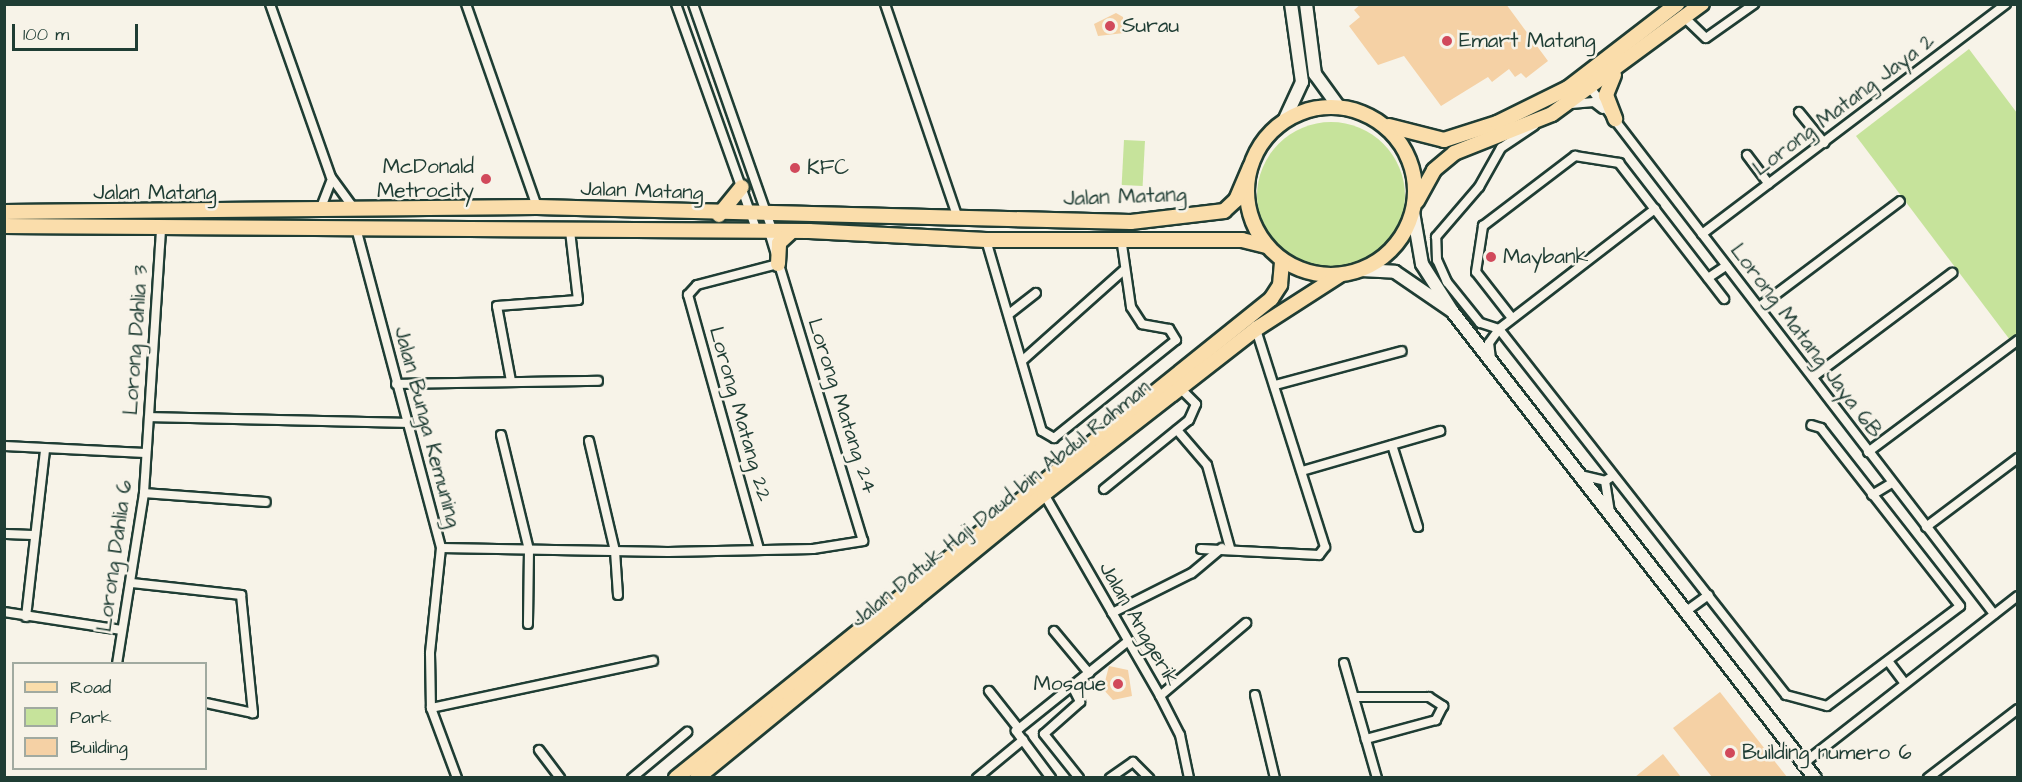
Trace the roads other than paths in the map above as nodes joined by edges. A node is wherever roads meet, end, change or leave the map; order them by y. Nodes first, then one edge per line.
1 (270, 4) edge
2 (466, 4) edge
3 (676, 4) edge
4 (693, 4) edge
5 (885, 4) edge
6 (1291, 4) edge
7 (1306, 4) edge
8 (1677, 4) edge
9 (1702, 4) edge
10 (1754, 4) edge
11 (2006, 4) edge
12 (1684, 17) junction
13 (1630, 59) junction
14 (1591, 88) junction
15 (725, 97) junction
16 (711, 102) junction
17 (1339, 107) junction
18 (1558, 110) junction
19 (1799, 112) dead end
20 (1615, 119) junction
21 (1284, 122) junction
22 (1382, 123) junction
23 (1497, 123) junction
24 (1824, 143) junction
25 (1747, 155) dead end
26 (1250, 167) junction
27 (331, 177) junction
28 (1769, 183) junction
29 (742, 187) junction
30 (1900, 201) dead end
31 (537, 207) junction
32 (1414, 208) junction
33 (1655, 209) junction
34 (4, 212) edge
35 (317, 213) junction
36 (361, 213) junction
37 (719, 215) junction
38 (753, 216) junction
39 (769, 217) junction
40 (958, 218) junction
41 (4, 220) edge
42 (27, 226) junction
43 (5, 227) edge
44 (356, 228) junction
45 (161, 229) junction
46 (570, 231) junction
47 (766, 232) junction
48 (791, 232) junction
49 (1702, 234) junction
50 (1121, 238) junction
51 (986, 240) junction
52 (1266, 246) junction
53 (1282, 260) junction
54 (778, 264) junction
55 (1726, 266) junction
56 (1361, 270) junction
57 (1123, 272) junction
58 (1952, 273) dead end
59 (1340, 275) junction
60 (1708, 278) junction
61 (1035, 293) dead end
62 (1724, 299) dead end
63 (1759, 307) junction
64 (1452, 311) junction
65 (1009, 314) junction
66 (1512, 318) junction
67 (1256, 329) junction
68 (1499, 329) junction
69 (2018, 340) edge
70 (1402, 351) dead end
71 (1491, 359) junction
72 (1023, 360) junction
73 (1813, 377) junction
74 (511, 381) junction
75 (598, 381) dead end
76 (396, 384) junction
77 (1275, 385) junction
78 (1180, 388) junction
79 (150, 417) junction
80 (406, 423) junction
81 (1811, 425) dead end
82 (1178, 430) junction
83 (1440, 431) dead end
84 (501, 435) dead end
85 (589, 441) dead end
86 (1392, 445) junction
87 (4, 446) edge
88 (45, 449) junction
89 (1868, 452) junction
90 (146, 453) junction
91 (2018, 458) edge
92 (1302, 471) junction
93 (1580, 475) junction
94 (1613, 476) junction
95 (1605, 481) junction
96 (1892, 483) junction
97 (1104, 489) dead end
98 (144, 493) junction
99 (1044, 494) junction
100 (1872, 495) junction
101 (266, 502) dead end
102 (1610, 514) junction
103 (1418, 527) dead end
104 (1926, 527) junction
105 (4, 534) edge
106 (35, 536) junction
107 (441, 548) junction
108 (1226, 548) junction
109 (529, 549) junction
110 (759, 549) junction
111 (1201, 549) dead end
112 (615, 551) junction
113 (132, 583) junction
114 (618, 595) dead end
115 (1708, 595) junction
116 (2018, 596) edge
117 (4, 612) edge
118 (1685, 612) junction
119 (1112, 614) junction
120 (1994, 614) junction
121 (26, 617) junction
122 (1246, 623) dead end
123 (528, 624) dead end
124 (122, 630) junction
125 (1054, 631) dead end
126 (1127, 642) junction
127 (653, 661) dead end
128 (1888, 661) junction
129 (117, 662) edge
130 (1344, 663) dead end
131 (1089, 673) junction
132 (1904, 682) junction
133 (1072, 686) junction
134 (989, 691) dead end
135 (1255, 695) dead end
136 (1160, 696) junction
137 (1354, 697) junction
138 (207, 703) edge
139 (431, 708) junction
140 (2018, 709) edge
141 (1019, 729) junction
142 (687, 732) dead end
143 (1366, 738) junction
144 (1023, 740) junction
145 (539, 750) dead end
146 (1804, 763) junction
147 (457, 777) edge
148 (560, 777) edge
149 (632, 777) edge
150 (676, 777) edge
151 (697, 777) edge
152 (977, 777) edge
153 (1052, 777) edge
154 (1079, 777) edge
155 (1110, 777) edge
156 (1149, 777) edge
157 (1190, 777) edge
158 (1275, 777) edge
159 (1377, 777) edge
160 (1815, 777) edge
161 (1928, 777) edge

1 - 27 street
2 - 31 street
3 - 16 street
4 - 15 street
5 - 40 street
6 - 21 street
7 - 17 street
8 - 23 main road
9 - 12 main road
10 - 12 street
11 - 24 street, Lorong Matang Jaya 2
12 - 13 main road
13 - 14 main road
13 - 20 main road
14 - 18 main road
14 - 20 street, Lorong Matang Jaya 6B
14 - 23 main road
15 - 16 street
15 - 39 street
16 - 29 street
17 - 21 main road
17 - 22 main road
18 - 20 street
18 - 32 main road
18 - 68 street
19 - 24 street
20 - 49 street, Lorong Matang Jaya 6B
21 - 26 main road
22 - 23 main road
22 - 32 main road
24 - 28 street, Lorong Matang Jaya 2
25 - 28 street
26 - 40 main road, Jalan Matang
26 - 52 main road
27 - 35 street
27 - 36 street
28 - 49 street, Lorong Matang Jaya 2
29 - 37 main road
29 - 38 street
30 - 63 street
31 - 36 main road, Jalan Matang
31 - 37 main road, Jalan Matang
32 - 56 main road
32 - 64 street
33 - 60 street
33 - 66 street
33 - 66 street
34 - 35 main road, Jalan Matang
35 - 36 main road, Jalan Matang
37 - 38 main road, Jalan Matang
38 - 39 main road, Jalan Matang
38 - 47 street
39 - 40 main road, Jalan Matang
39 - 47 street
41 - 42 main road
42 - 43 main road, Jalan Matang
42 - 45 main road, Jalan Matang
44 - 45 main road, Jalan Matang
44 - 46 main road, Jalan Matang
44 - 76 street, Jalan Bunga Kemuning
45 - 79 street, Lorong Dahlia 3
46 - 47 main road, Jalan Matang
46 - 74 street
47 - 48 main road, Jalan Matang
47 - 54 street, Lorong Matang 24
48 - 51 main road, Jalan Matang
48 - 54 main road
49 - 55 street, Lorong Matang Jaya 6B
50 - 51 main road, Jalan Matang
50 - 52 main road, Jalan Matang
50 - 57 street
51 - 65 street
52 - 53 main road
53 - 59 main road
53 - 150 main road, Jalan Datuk Haji Daud bin Abdul Rahman
54 - 110 street, Lorong Matang 22
54 - 110 street, Lorong Matang 24
55 - 60 street
55 - 63 street, Lorong Matang Jaya 6B
56 - 59 main road
56 - 64 street
57 - 72 street
57 - 72 street
58 - 73 street
59 - 67 main road, Jalan Datuk Haji Daud bin Abdul Rahman
60 - 62 street
61 - 65 street
63 - 73 street, Lorong Matang Jaya 6B
64 - 71 street
65 - 72 street
66 - 68 street
67 - 77 street
67 - 78 main road, Jalan Datuk Haji Daud bin Abdul Rahman
68 - 71 street
68 - 94 street
69 - 89 street
70 - 77 street
71 - 93 street
73 - 89 street, Lorong Matang Jaya 6B
74 - 75 street
74 - 76 street
76 - 80 street, Jalan Bunga Kemuning
77 - 92 street
78 - 82 street
78 - 99 main road, Jalan Datuk Haji Daud bin Abdul Rahman
79 - 80 street
79 - 90 street, Lorong Dahlia 3
80 - 107 street, Jalan Bunga Kemuning
81 - 100 street
82 - 97 street
82 - 108 street
83 - 86 street
84 - 109 street
85 - 112 street
86 - 92 street
86 - 103 street
87 - 88 street
88 - 90 street
88 - 106 street
89 - 96 street, Lorong Matang Jaya 6B
90 - 98 street, Lorong Dahlia 6
91 - 104 street
92 - 108 street
93 - 95 street
93 - 102 street
94 - 95 street
94 - 115 street
95 - 102 street
96 - 100 street
96 - 104 street, Lorong Matang Jaya 6B
98 - 101 street
98 - 113 street, Lorong Dahlia 6
99 - 119 street, Jalan Anggerik
99 - 151 main road, Jalan Datuk Haji Daud bin Abdul Rahman
100 - 128 street
102 - 118 street
104 - 120 street, Lorong Matang Jaya 6B
105 - 106 street
106 - 121 street
107 - 109 street
107 - 139 street, Jalan Bunga Kemuning
108 - 111 street
108 - 119 street
109 - 112 street
109 - 123 street
110 - 112 street
112 - 114 street
113 - 124 street, Lorong Dahlia 6
113 - 138 street
115 - 118 street
115 - 128 street
116 - 120 street
117 - 121 street
118 - 146 street
119 - 126 street, Jalan Anggerik
120 - 132 street
121 - 124 street
122 - 136 street
124 - 129 street, Lorong Dahlia 6
125 - 131 street
126 - 131 street
126 - 136 street, Jalan Anggerik
127 - 139 street
128 - 132 street
130 - 137 street
131 - 133 street
132 - 146 street
133 - 141 street
133 - 154 street
134 - 141 street
135 - 158 street
136 - 157 street, Jalan Anggerik
137 - 143 street
137 - 143 street
139 - 147 street, Jalan Bunga Kemuning
140 - 161 street
141 - 144 street
142 - 149 street
143 - 159 street
144 - 152 street
144 - 153 street
145 - 148 street
146 - 160 street
155 - 156 street

